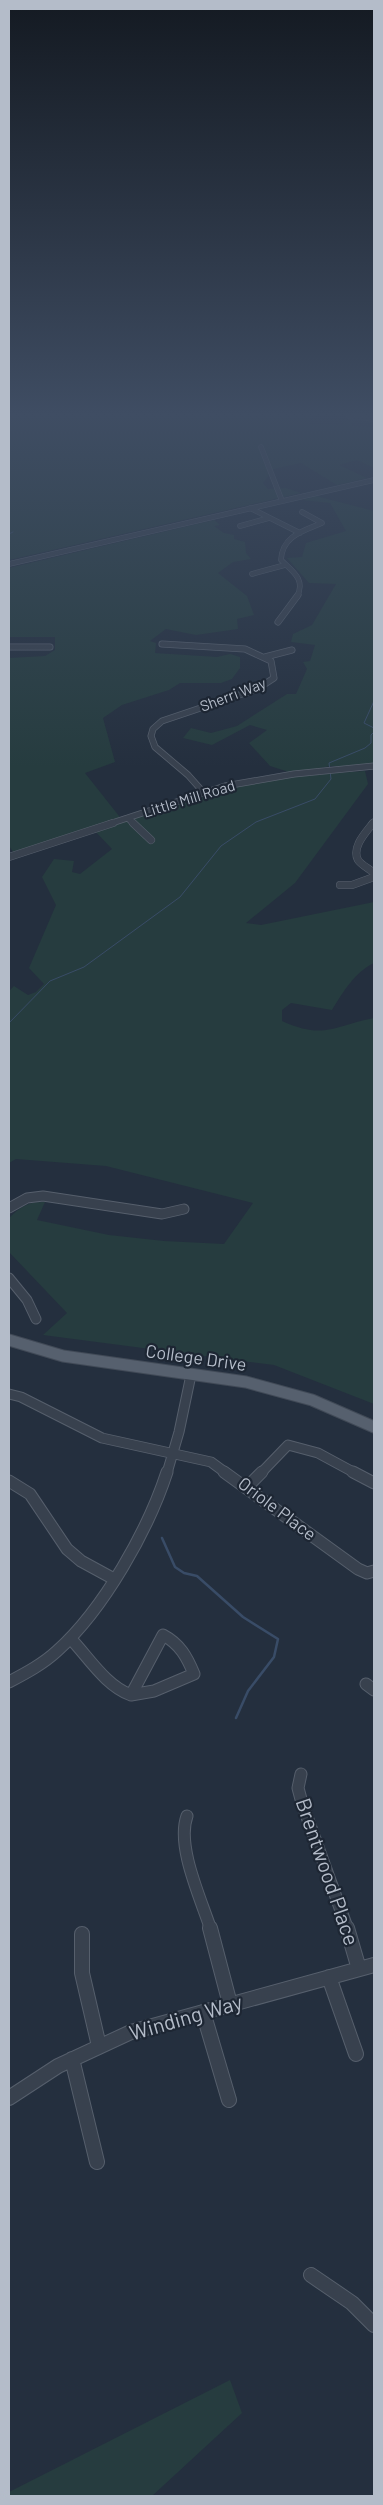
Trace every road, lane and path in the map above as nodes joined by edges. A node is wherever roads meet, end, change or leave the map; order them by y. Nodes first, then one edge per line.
1 (143, 533) edge
2 (300, 533) edge
3 (9, 564) edge
4 (285, 565) junction
5 (252, 574) dead end
6 (278, 622) dead end
7 (162, 644) dead end
8 (9, 647) edge
9 (50, 647) dead end
10 (292, 650) dead end
11 (265, 657) junction
12 (374, 766) edge
13 (204, 793) junction
14 (128, 818) junction
15 (374, 822) edge
16 (151, 840) dead end
17 (9, 857) edge
18 (374, 873) edge
19 (374, 877) edge
20 (340, 885) dead end
21 (9, 1208) edge
22 (184, 1209) dead end
23 (9, 1278) edge
24 (36, 1319) dead end
25 (9, 1340) edge
26 (191, 1375) junction
27 (9, 1394) edge
28 (374, 1427) edge
29 (175, 1453) junction
30 (9, 1481) edge
31 (374, 1483) edge
32 (247, 1487) junction
33 (374, 1571) edge
34 (114, 1579) junction
35 (71, 1639) junction
36 (9, 1682) edge
37 (131, 1695) junction
38 (301, 1774) dead end
39 (187, 1816) dead end
40 (82, 1934) dead end
41 (374, 1965) edge
42 (359, 1969) junction
43 (329, 1977) junction
44 (230, 2004) junction
45 (203, 2012) junction
46 (99, 2046) junction
47 (356, 2054) dead end
48 (72, 2059) junction
49 (9, 2098) edge
50 (229, 2100) dead end
51 (97, 2162) dead end
52 (311, 2276) dead end
53 (374, 2325) edge

1 - 3 street
2 - 4 street
4 - 5 street
4 - 6 street
7 - 11 street, Sherri Way
8 - 9 street
10 - 11 street
11 - 13 street, Sherri Way
12 - 13 street, Little Mill Road
13 - 14 street, Little Mill Road
14 - 16 street
14 - 17 street, Little Mill Road
15 - 18 street
19 - 20 street
21 - 22 street
23 - 24 street
25 - 26 main road, College Drive
26 - 28 main road, College Drive
26 - 29 street
27 - 29 street, Oriole Place
29 - 32 street, Oriole Place
29 - 34 street
30 - 34 street
31 - 32 street
32 - 33 street, Oriole Place
34 - 35 street
35 - 36 street
35 - 37 street
37 - 37 street
38 - 42 street, Brentwood Place
39 - 44 street
40 - 46 street
41 - 42 street, Winding Way
42 - 43 street, Winding Way
43 - 44 street, Winding Way
43 - 47 street
44 - 45 street, Winding Way
45 - 46 street, Winding Way
45 - 50 street
46 - 48 street, Winding Way
48 - 49 street, Winding Way
48 - 51 street
52 - 53 street

